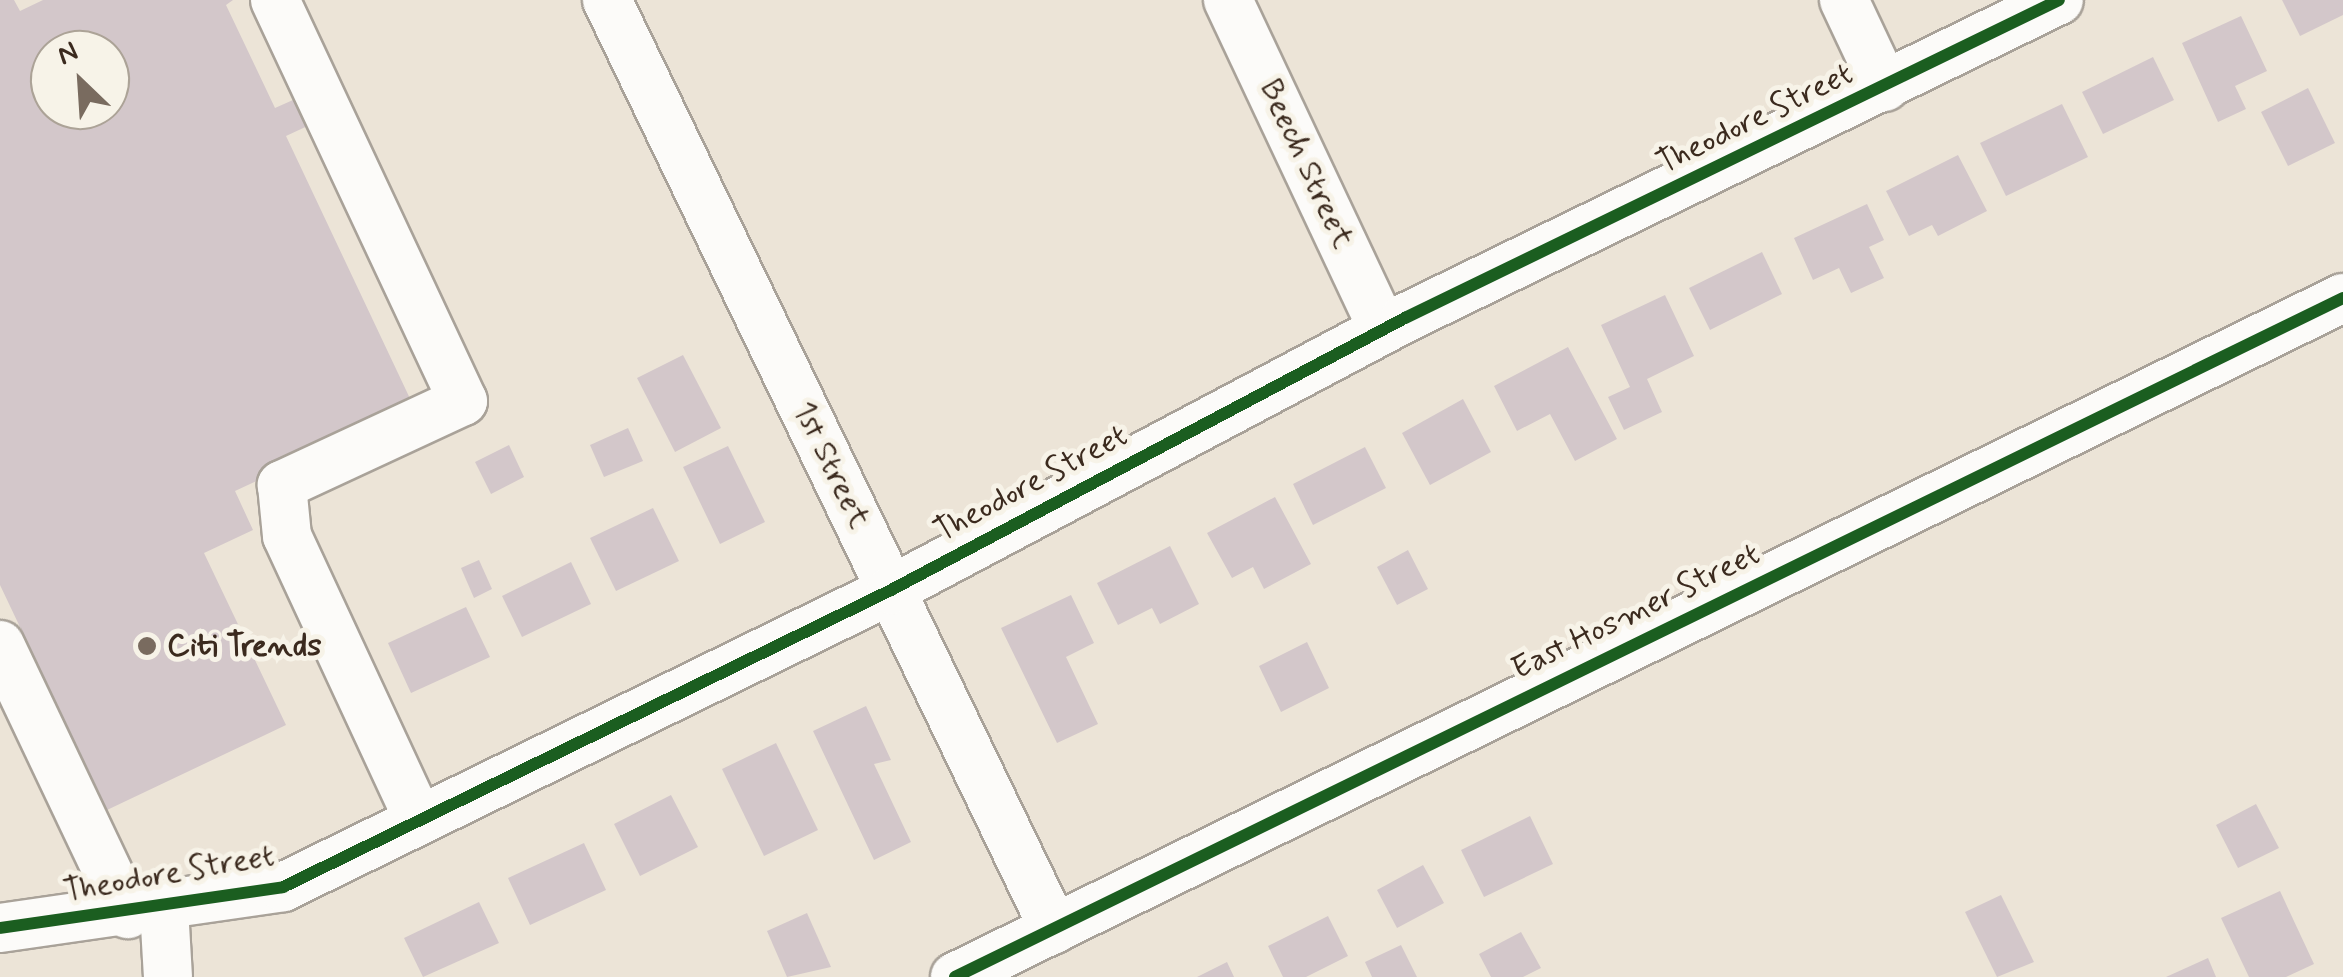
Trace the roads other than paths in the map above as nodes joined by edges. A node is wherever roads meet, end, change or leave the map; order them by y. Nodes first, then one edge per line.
1 (275, 0) edge
2 (607, 0) edge
3 (1228, 0) edge
4 (1844, 0) edge
5 (2059, 0) edge
6 (1886, 86) junction
7 (2343, 298) edge
8 (1383, 329) junction
9 (891, 590) junction
10 (0, 645) edge
11 (420, 820) junction
12 (146, 911) junction
13 (0, 928) edge
14 (1054, 929) junction
15 (168, 977) edge
16 (954, 977) edge

1 - 11 street
2 - 9 street, 1st Street
3 - 8 street, Beech Street
4 - 6 street
5 - 6 street, Theodore Street
6 - 8 street, Theodore Street
7 - 14 street, East Hosmer Street
8 - 9 street, Theodore Street
9 - 11 street, Theodore Street
9 - 14 street, 1st Street
10 - 12 street
11 - 12 street, Theodore Street
12 - 13 street, Theodore Street
12 - 15 street
14 - 16 street, East Hosmer Street

